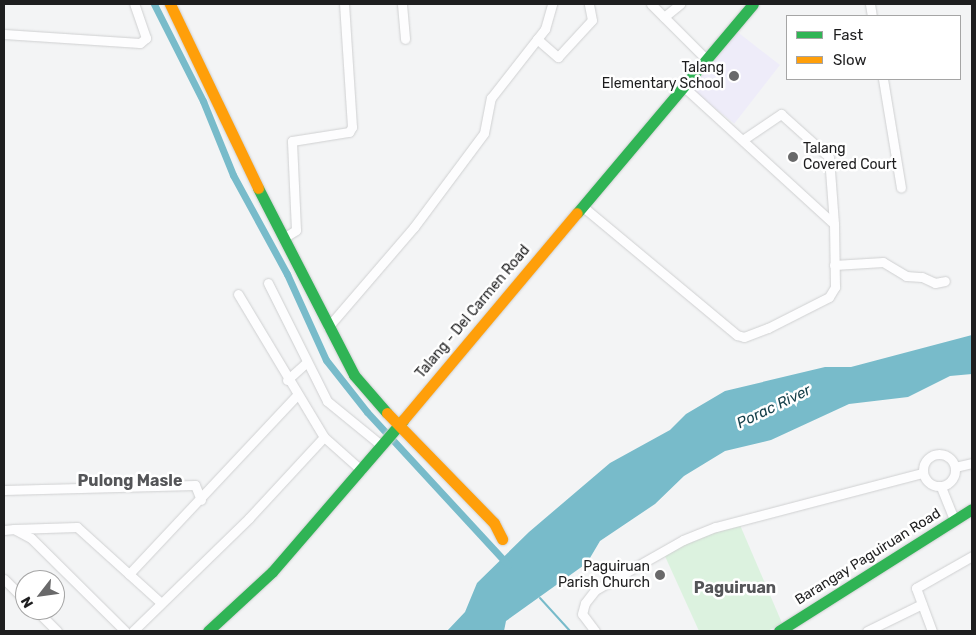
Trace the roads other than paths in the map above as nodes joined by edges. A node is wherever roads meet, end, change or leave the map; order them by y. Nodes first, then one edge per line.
1 (134, 4) edge
2 (170, 4) edge
3 (344, 4) edge
4 (402, 4) edge
5 (552, 4) edge
6 (589, 4) edge
7 (651, 4) edge
8 (680, 4) edge
9 (753, 4) edge
10 (664, 17) junction
11 (4, 34) edge
12 (405, 39) dead end
13 (536, 39) junction
14 (706, 59) junction
15 (882, 80) edge
16 (684, 86) junction
17 (744, 139) junction
18 (901, 188) dead end
19 (582, 206) junction
20 (834, 224) junction
21 (285, 237) junction
22 (834, 265) junction
23 (945, 281) dead end
24 (268, 283) dead end
25 (238, 294) dead end
26 (328, 327) junction
27 (306, 363) junction
28 (287, 380) junction
29 (297, 395) junction
30 (396, 426) junction
31 (324, 436) junction
32 (383, 442) junction
33 (972, 463) edge
34 (955, 466) junction
35 (362, 470) junction
36 (922, 473) junction
37 (941, 487) junction
38 (4, 490) edge
39 (202, 500) junction
40 (972, 509) edge
41 (954, 520) junction
42 (14, 529) junction
43 (4, 530) edge
44 (502, 539) dead end
45 (972, 556) edge
46 (130, 574) junction
47 (4, 579) edge
48 (15, 590) edge
49 (161, 603) junction
50 (922, 604) junction
51 (46, 620) edge
52 (57, 631) edge
53 (125, 631) edge
54 (134, 631) edge
55 (208, 631) edge
56 (595, 631) edge
57 (779, 631) edge
58 (867, 631) edge
59 (932, 631) edge

1 - 11 street
2 - 21 street
3 - 21 street
4 - 12 street
5 - 13 street
6 - 13 street
7 - 10 street
8 - 10 street
9 - 14 street, Talang - Del Carmen Road
10 - 14 street
13 - 26 street
14 - 16 street, Talang - Del Carmen Road
15 - 18 street
16 - 17 street
16 - 19 street, Talang - Del Carmen Road
17 - 20 street
17 - 20 street
19 - 22 street
19 - 30 street, Talang - Del Carmen Road
20 - 22 street
21 - 26 street
22 - 23 street
24 - 27 street
25 - 28 street
26 - 30 street
27 - 28 street
27 - 32 street
28 - 29 street
29 - 31 street
29 - 39 street
30 - 32 street, Talang - Del Carmen Road
30 - 44 street
31 - 35 street
31 - 49 street
32 - 35 street, Talang - Del Carmen Road
33 - 34 street
34 - 36 street
34 - 37 street
35 - 55 street, Talang - Del Carmen Road
36 - 37 street
36 - 56 street
37 - 41 street
38 - 39 street
39 - 46 street
40 - 41 street, Barangay Paguiruan Road
41 - 57 street, Barangay Paguiruan Road
42 - 43 street
42 - 46 street
42 - 53 street
45 - 50 street
46 - 49 street
47 - 48 street
49 - 54 street
50 - 58 street
50 - 59 street
51 - 52 street

